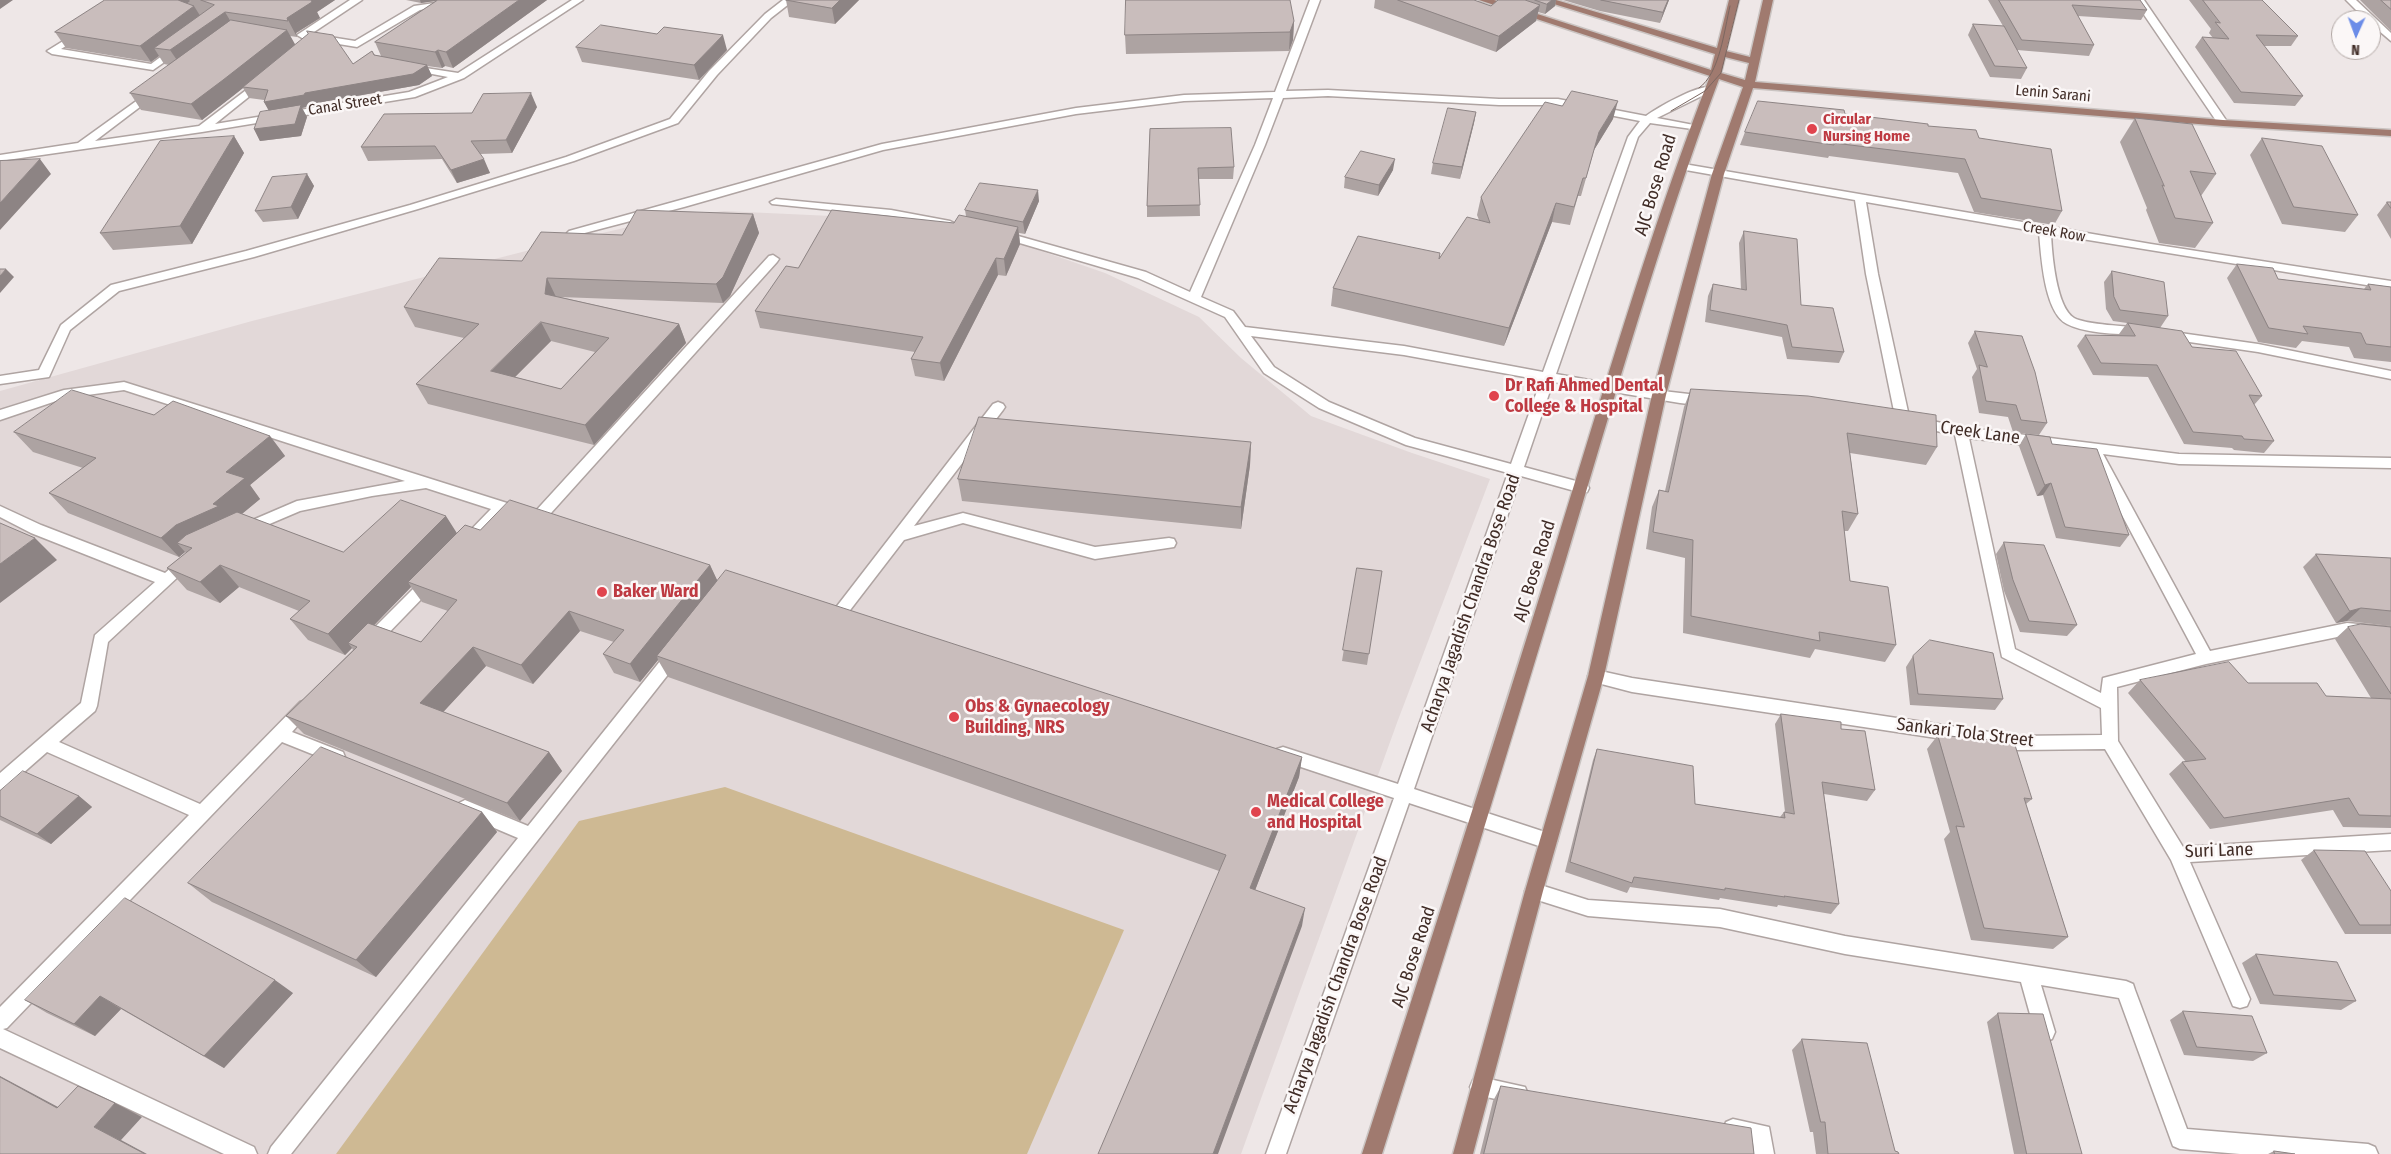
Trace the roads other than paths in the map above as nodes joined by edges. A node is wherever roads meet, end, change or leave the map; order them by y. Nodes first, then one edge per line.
1 (357, 0) edge
2 (450, 0) edge
3 (578, 0) edge
4 (789, 0) edge
5 (1315, 0) edge
6 (1484, 0) edge
7 (1546, 0) edge
8 (1734, 0) edge
9 (1768, 0) edge
10 (2139, 0) edge
11 (2351, 0) edge
12 (93, 26) edge
13 (2391, 38) edge
14 (290, 40) edge
15 (185, 44) edge
16 (308, 44) edge
17 (1720, 53) junction
18 (1755, 61) junction
19 (403, 65) edge
20 (272, 73) edge
21 (1715, 75) junction
22 (460, 76) junction
23 (166, 83) edge
24 (1749, 85) junction
25 (1708, 89) junction
26 (1280, 95) junction
27 (1648, 119) junction
28 (2223, 123) junction
29 (203, 127) junction
30 (1694, 128) junction
31 (103, 130) junction
32 (2391, 133) edge
33 (80, 147) junction
34 (0, 158) edge
35 (1684, 167) junction
36 (1718, 174) junction
37 (1860, 198) junction
38 (776, 202) dead end
39 (966, 227) edge
40 (2045, 230) junction
41 (984, 231) edge
42 (573, 233) edge
43 (773, 259) dead end
44 (2391, 285) edge
45 (1194, 298) junction
46 (1241, 331) junction
47 (2391, 375) edge
48 (1547, 378) junction
49 (0, 380) edge
50 (1610, 389) junction
51 (1659, 395) junction
52 (1720, 402) edge
53 (998, 407) dead end
54 (0, 415) edge
55 (1884, 418) edge
56 (1903, 421) junction
57 (1961, 432) junction
58 (2094, 448) junction
59 (2391, 463) edge
60 (1517, 470) junction
61 (429, 484) junction
62 (1582, 488) junction
63 (502, 507) junction
64 (0, 511) edge
65 (538, 519) junction
66 (556, 525) edge
67 (235, 535) edge
68 (899, 536) junction
69 (1170, 543) dead end
70 (199, 551) edge
71 (453, 557) edge
72 (440, 571) edge
73 (166, 580) junction
74 (822, 608) edge
75 (839, 614) junction
76 (858, 620) edge
77 (2391, 633) edge
78 (684, 642) edge
79 (357, 656) edge
80 (2206, 658) junction
81 (1596, 676) junction
82 (315, 698) edge
83 (2110, 705) junction
84 (280, 734) junction
85 (2110, 742) junction
86 (45, 744) junction
87 (1267, 750) edge
88 (352, 762) edge
89 (0, 783) edge
90 (1404, 793) junction
91 (451, 802) edge
92 (203, 813) junction
93 (1480, 817) junction
94 (531, 835) junction
95 (1548, 840) junction
96 (2391, 842) edge
97 (2178, 855) junction
98 (1534, 891) junction
99 (2028, 974) junction
100 (2240, 999) dead end
101 (0, 1021) edge
102 (0, 1038) edge
103 (2051, 1050) edge
104 (1480, 1087) junction
105 (1538, 1097) edge
106 (1714, 1126) edge
107 (247, 1154) edge
108 (278, 1154) edge
109 (1276, 1154) edge
110 (1372, 1154) edge
111 (1463, 1154) edge
112 (1764, 1154) edge
113 (2368, 1154) edge

1 - 2 street
3 - 22 street, Canal Street
4 - 49 street
5 - 26 street
6 - 21 main road, Lenin Sarani
7 - 17 main road
8 - 17 main road, AJC Bose Road
9 - 18 main road
10 - 28 street
11 - 13 street
12 - 15 street
14 - 16 street
17 - 18 main road
17 - 21 main road, AJC Bose Road
18 - 24 main road
19 - 22 street
20 - 29 street
21 - 24 main road, Lenin Sarani
21 - 25 main road, AJC Bose Road
22 - 29 street, Canal Street
23 - 31 street
24 - 28 main road, Lenin Sarani
24 - 36 main road
25 - 27 street, Acharya Jagadish Chandra Bose Road
25 - 30 main road, AJC Bose Road
26 - 27 street
26 - 42 street
26 - 45 street
27 - 30 street
27 - 48 street, Acharya Jagadish Chandra Bose Road
28 - 32 main road, Lenin Sarani
29 - 31 street
29 - 33 street, Canal Street
30 - 35 main road, AJC Bose Road
31 - 33 street
33 - 34 street, Canal Street
35 - 36 street
35 - 50 main road, AJC Bose Road
36 - 37 street, Creek Row
36 - 51 main road
37 - 40 street, Creek Row
37 - 56 street
38 - 39 street
40 - 44 street, Creek Row
40 - 47 street
41 - 45 street
43 - 65 street
45 - 46 street
46 - 48 street
46 - 60 street
48 - 50 street
48 - 60 street, Acharya Jagadish Chandra Bose Road
50 - 51 street
50 - 62 main road, AJC Bose Road
51 - 52 street
51 - 81 main road
53 - 68 street
54 - 61 street
55 - 56 street, Creek Lane
56 - 57 street, Creek Lane
57 - 58 street, Creek Lane
57 - 83 street
58 - 59 street, Creek Lane
58 - 80 street
60 - 62 street
60 - 90 street, Acharya Jagadish Chandra Bose Road
61 - 63 street
61 - 67 street
62 - 93 main road, AJC Bose Road
63 - 65 street
63 - 71 street
64 - 73 street
65 - 66 street
68 - 69 street
68 - 75 street
70 - 73 street
72 - 79 street
73 - 86 street
74 - 75 street
75 - 76 street
77 - 80 street
78 - 94 street
80 - 83 street
81 - 85 street, Sankari Tola Street
81 - 95 main road
82 - 84 street
83 - 85 street
84 - 88 street
84 - 92 street
85 - 97 street, Suri Lane
86 - 89 street
86 - 92 street
87 - 90 street
90 - 93 street
90 - 109 street, Acharya Jagadish Chandra Bose Road
91 - 94 street
92 - 101 street
93 - 95 street
93 - 110 main road, AJC Bose Road
94 - 108 street
95 - 98 main road
96 - 97 street, Suri Lane
97 - 100 street
98 - 99 street
98 - 104 main road
99 - 103 street
99 - 113 street
102 - 107 street
104 - 105 street
104 - 111 main road
106 - 112 street

